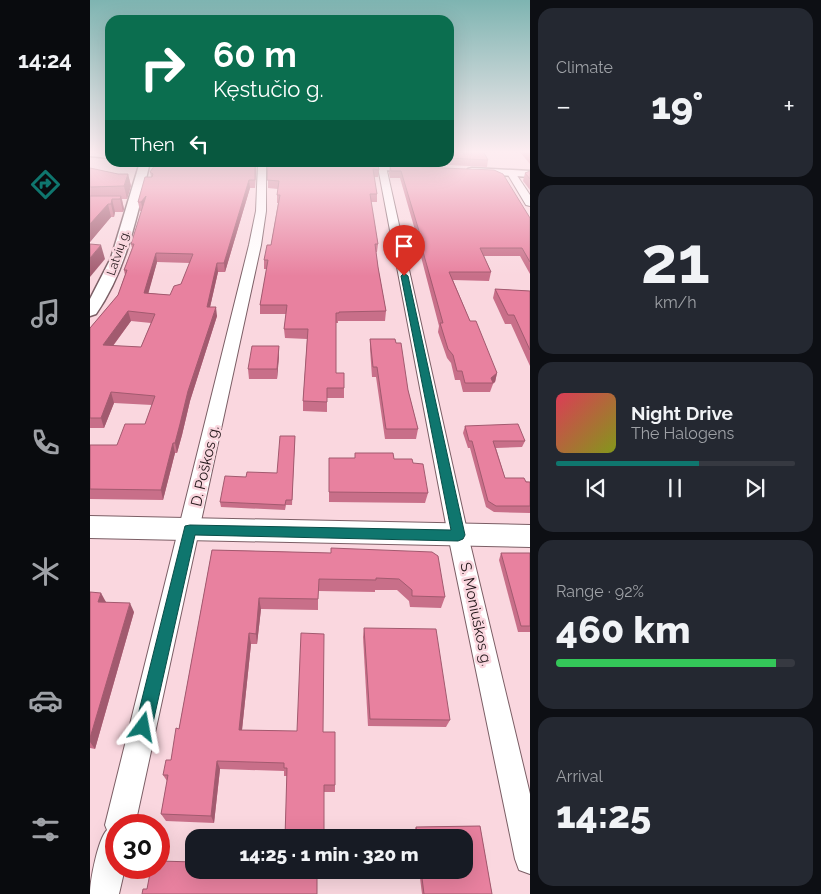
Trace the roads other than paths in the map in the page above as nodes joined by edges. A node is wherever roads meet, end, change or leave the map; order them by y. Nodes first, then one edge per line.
1 (133, 193) edge
2 (261, 193) edge
3 (388, 193) edge
4 (90, 311) edge
5 (90, 527) edge
6 (190, 530) junction
7 (458, 535) junction
8 (530, 536) edge
9 (123, 814) edge
10 (530, 858) edge
11 (107, 879) edge
12 (104, 894) edge

1 - 4 street, Latvių g.
2 - 6 street, D. Poškos g.
3 - 7 street, S. Moniuškos g.
5 - 6 main road
6 - 7 main road
6 - 9 street, D. Poškos g.
7 - 8 main road
7 - 10 street, S. Moniuškos g.
11 - 12 street

